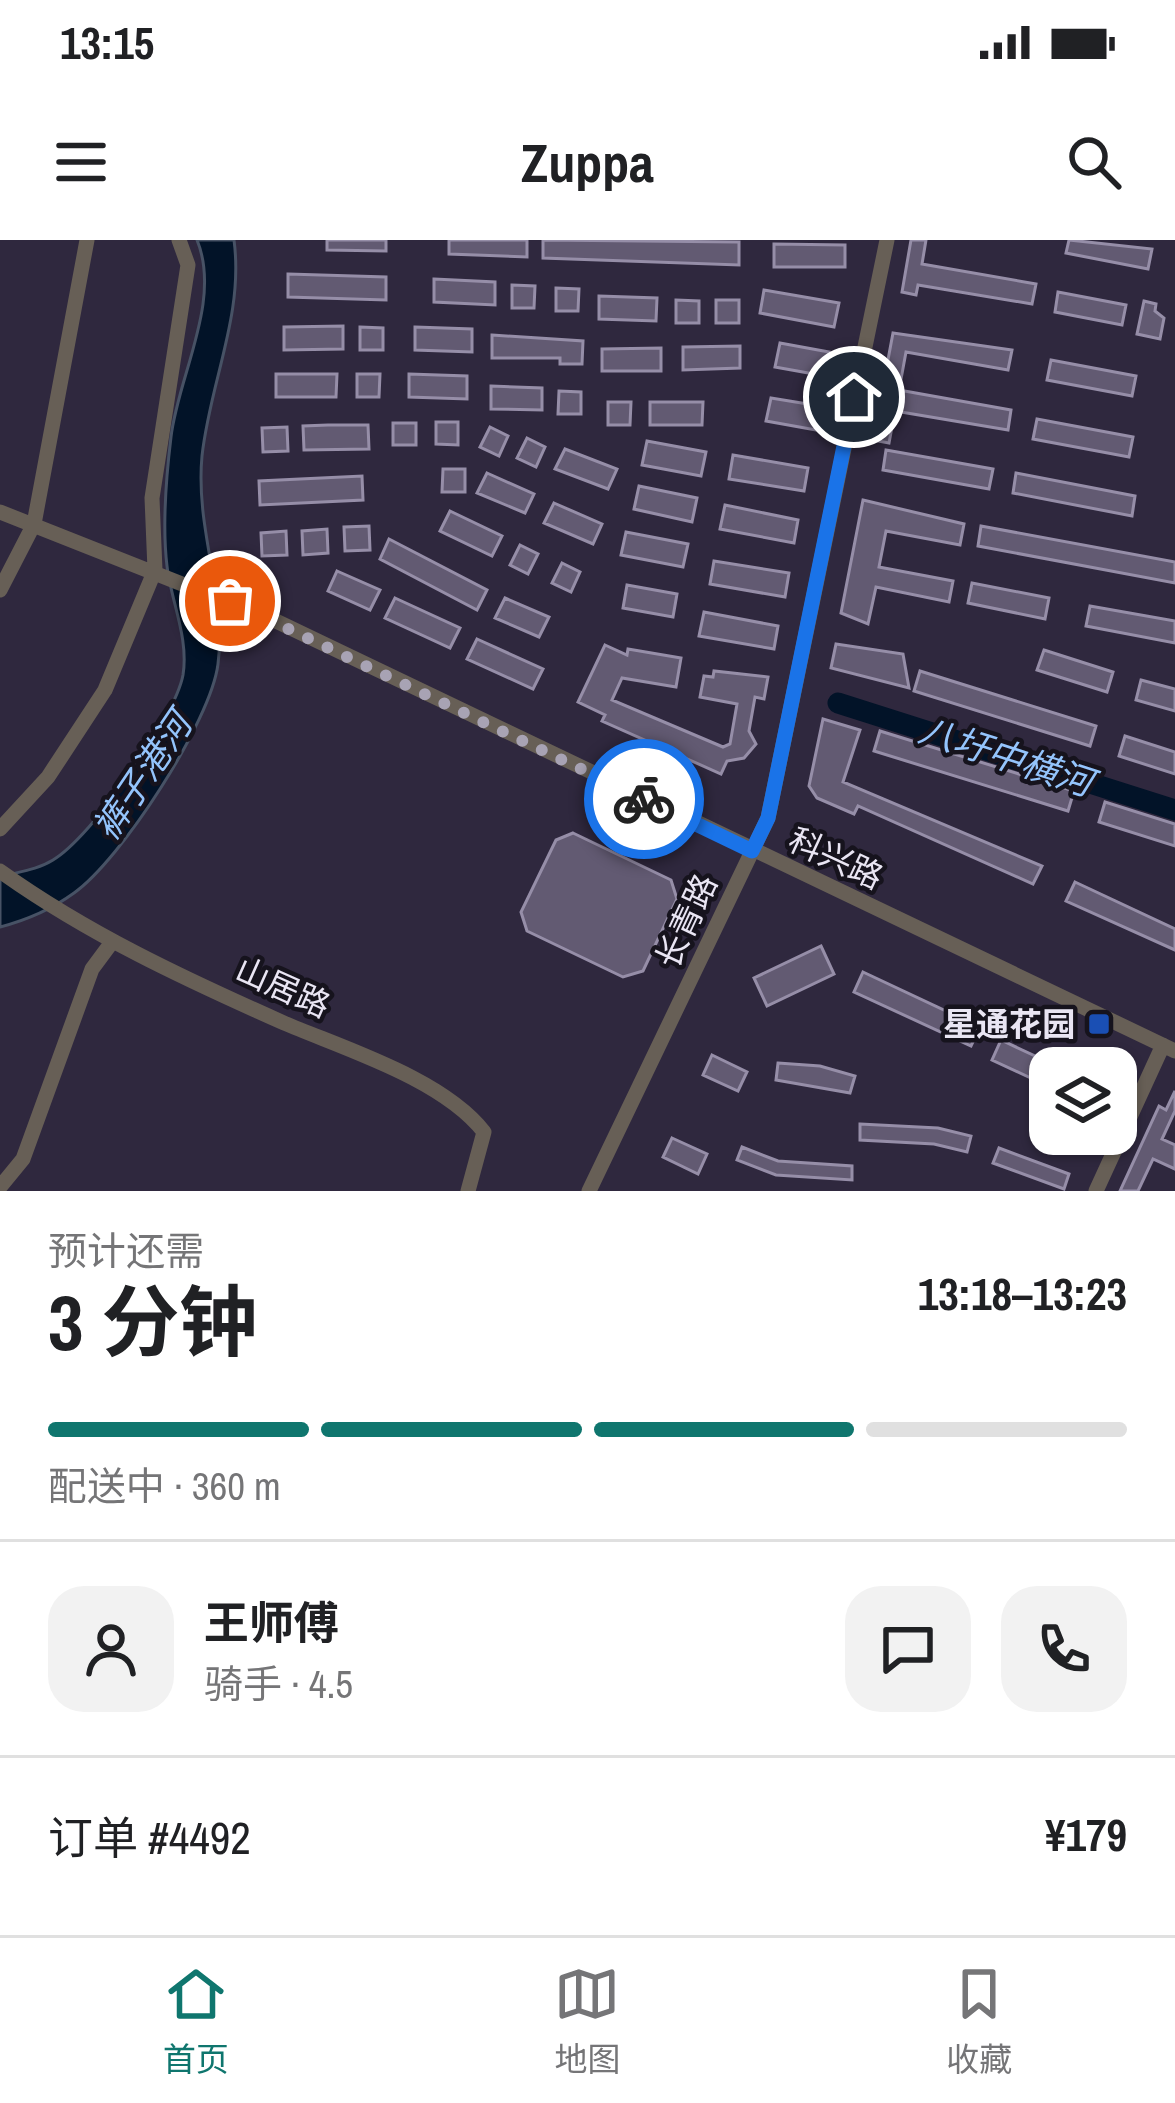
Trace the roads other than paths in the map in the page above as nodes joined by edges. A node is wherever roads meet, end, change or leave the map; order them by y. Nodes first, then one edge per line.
1 (87, 240) edge
2 (179, 240) edge
3 (886, 240) edge
4 (0, 512) edge
5 (34, 524) junction
6 (160, 573) junction
7 (0, 590) edge
8 (0, 829) edge
9 (752, 851) junction
10 (0, 871) edge
11 (112, 942) junction
12 (1169, 1048) edge
13 (0, 1187) edge
14 (468, 1191) edge
15 (589, 1191) edge
16 (1096, 1191) edge

1 - 5 street
2 - 6 street
3 - 9 street, 长青路
4 - 5 street, 科兴路
5 - 6 street, 科兴路
5 - 7 street
6 - 8 street
6 - 9 street, 科兴路
9 - 12 street, 科兴路
9 - 15 street, 长青路
10 - 11 street, 山居路
11 - 13 street
11 - 14 street, 山居路
12 - 16 street

